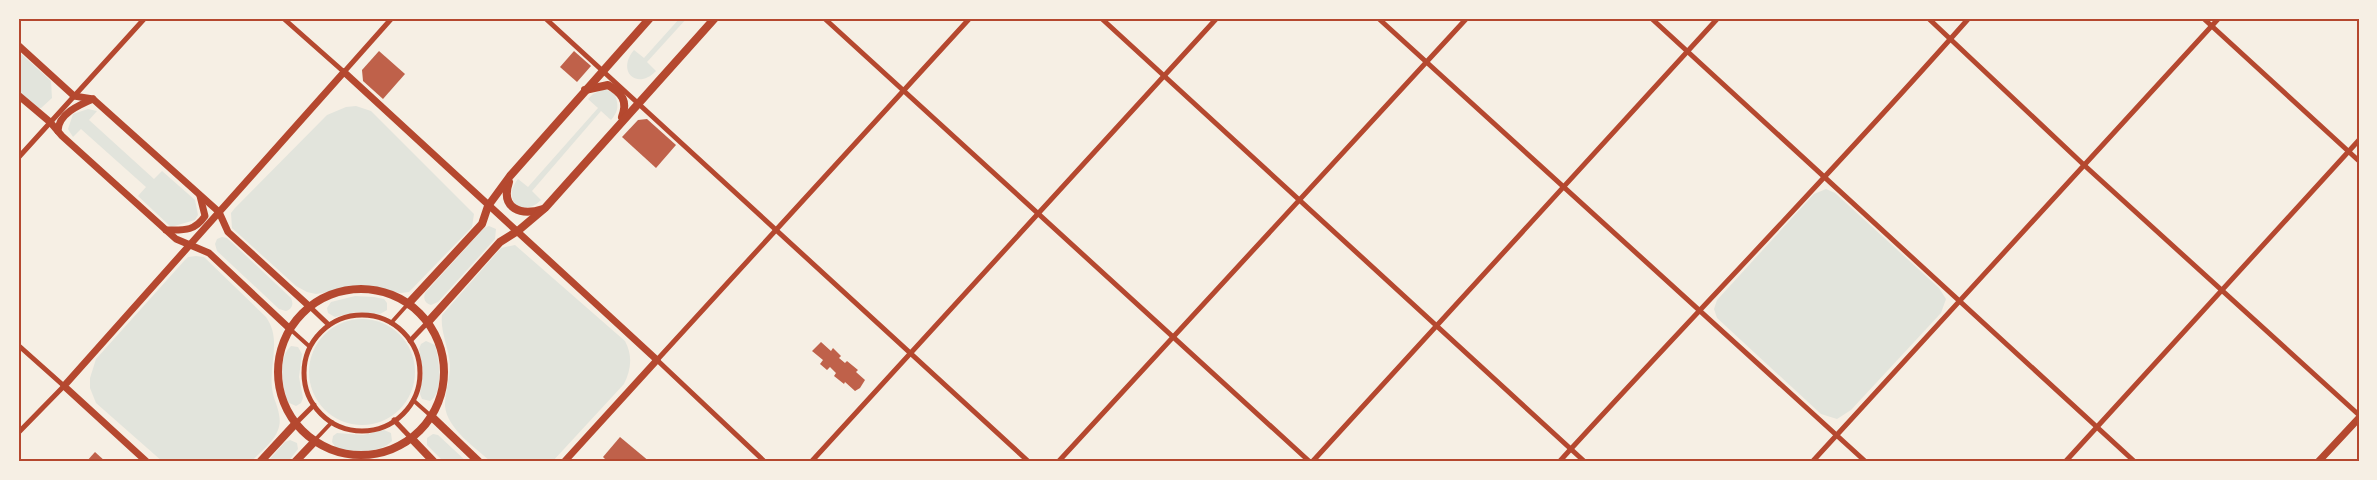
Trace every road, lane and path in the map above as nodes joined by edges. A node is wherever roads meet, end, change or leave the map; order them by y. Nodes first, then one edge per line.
1 (145, 18) edge
2 (283, 18) edge
3 (392, 18) edge
4 (545, 18) edge
5 (650, 18) edge
6 (715, 18) edge
7 (824, 18) edge
8 (970, 18) edge
9 (1101, 18) edge
10 (1217, 18) edge
11 (1378, 18) edge
12 (1467, 18) edge
13 (1651, 18) edge
14 (1718, 18) edge
15 (1928, 18) edge
16 (1969, 18) edge
17 (2203, 18) edge
18 (2219, 18) edge
19 (2212, 26) junction
20 (1951, 39) junction
21 (18, 45) edge
22 (1688, 51) junction
23 (1426, 64) junction
24 (602, 70) junction
25 (344, 72) junction
26 (1164, 76) junction
27 (585, 90) junction
28 (904, 91) junction
29 (18, 95) edge
30 (74, 96) junction
31 (93, 99) junction
32 (637, 104) junction
33 (50, 122) junction
34 (620, 123) junction
35 (62, 136) junction
36 (2359, 140) edge
37 (2349, 151) junction
38 (18, 158) edge
39 (2359, 161) edge
40 (2084, 165) junction
41 (510, 176) junction
42 (1825, 178) junction
43 (1564, 186) junction
44 (199, 194) junction
45 (1299, 200) junction
46 (488, 206) junction
47 (545, 208) junction
48 (219, 212) junction
49 (1038, 214) junction
50 (165, 230) junction
51 (519, 230) junction
52 (777, 230) junction
53 (191, 244) junction
54 (2221, 291) junction
55 (1960, 301) junction
56 (408, 304) junction
57 (310, 307) junction
58 (1699, 309) junction
59 (428, 322) junction
60 (391, 323) junction
61 (329, 325) junction
62 (1437, 326) junction
63 (290, 329) junction
64 (1173, 337) junction
65 (410, 341) junction
66 (18, 345) edge
67 (310, 347) junction
68 (911, 353) junction
69 (657, 360) junction
70 (64, 386) junction
71 (413, 399) junction
72 (314, 405) junction
73 (431, 416) junction
74 (2359, 417) edge
75 (394, 420) junction
76 (332, 422) junction
77 (296, 423) junction
78 (2097, 427) junction
79 (18, 434) edge
80 (1837, 435) junction
81 (412, 439) junction
82 (315, 441) junction
83 (1571, 449) junction
84 (147, 462) edge
85 (260, 462) edge
86 (295, 462) edge
87 (434, 462) edge
88 (479, 462) edge
89 (564, 462) edge
90 (765, 462) edge
91 (811, 462) edge
92 (1029, 462) edge
93 (1058, 462) edge
94 (1311, 462) edge
95 (1559, 462) edge
96 (1585, 462) edge
97 (1812, 462) edge
98 (1866, 462) edge
99 (2064, 462) edge
100 (2135, 462) edge
101 (2318, 462) edge

1 - 30 street
2 - 25 street
3 - 25 street
4 - 24 street
5 - 24 main road
6 - 32 main road
7 - 28 street
8 - 28 street
9 - 26 street
10 - 26 street
11 - 23 street
12 - 23 street
13 - 22 street
14 - 22 street
15 - 20 street
16 - 20 street
17 - 19 street
18 - 19 street
19 - 37 street
19 - 40 street
20 - 40 street
20 - 42 street
21 - 30 street
22 - 42 street
22 - 43 street
23 - 43 street
23 - 45 street
24 - 27 main road
24 - 32 street
25 - 46 street
25 - 48 street
26 - 45 street
26 - 49 street
27 - 34 main road
27 - 41 main road
28 - 49 street
28 - 52 street
29 - 33 street
30 - 31 street
30 - 33 street
31 - 35 street
31 - 44 street
32 - 34 main road
32 - 52 street
33 - 35 street
33 - 38 street
34 - 47 main road
35 - 50 street
36 - 37 street
37 - 39 street
37 - 54 street
40 - 54 street
40 - 55 street
41 - 46 main road
41 - 47 main road
42 - 55 street
42 - 58 street
43 - 58 street
43 - 62 street
44 - 48 street
44 - 50 street
45 - 62 street
45 - 64 street
46 - 51 street
46 - 56 main road
47 - 51 main road
48 - 53 street
48 - 57 street
49 - 64 street
49 - 68 street
50 - 53 street
51 - 59 main road
51 - 69 street
52 - 68 street
52 - 69 street
53 - 63 street
53 - 70 street
54 - 74 street
54 - 78 street
55 - 78 street
55 - 80 street
56 - 57 main road
56 - 59 main road
56 - 60 street
57 - 61 street
57 - 63 main road
58 - 80 street
58 - 83 street
59 - 65 street
59 - 73 main road
60 - 61 street
60 - 65 street
61 - 67 street
62 - 83 street
62 - 94 street
63 - 67 street
63 - 77 main road
64 - 93 street
64 - 94 street
65 - 71 street
66 - 70 street
67 - 72 street
68 - 91 street
68 - 92 street
69 - 89 street
69 - 90 street
70 - 79 street
70 - 84 street
71 - 73 street
71 - 75 street
72 - 76 street
72 - 77 street
73 - 81 main road
73 - 88 main road
74 - 101 street
75 - 76 street
75 - 81 street
76 - 82 street
77 - 82 main road
77 - 85 main road
78 - 99 street
78 - 100 street
80 - 97 street
80 - 98 street
81 - 82 main road
81 - 87 main road
82 - 86 main road
83 - 95 street
83 - 96 street

